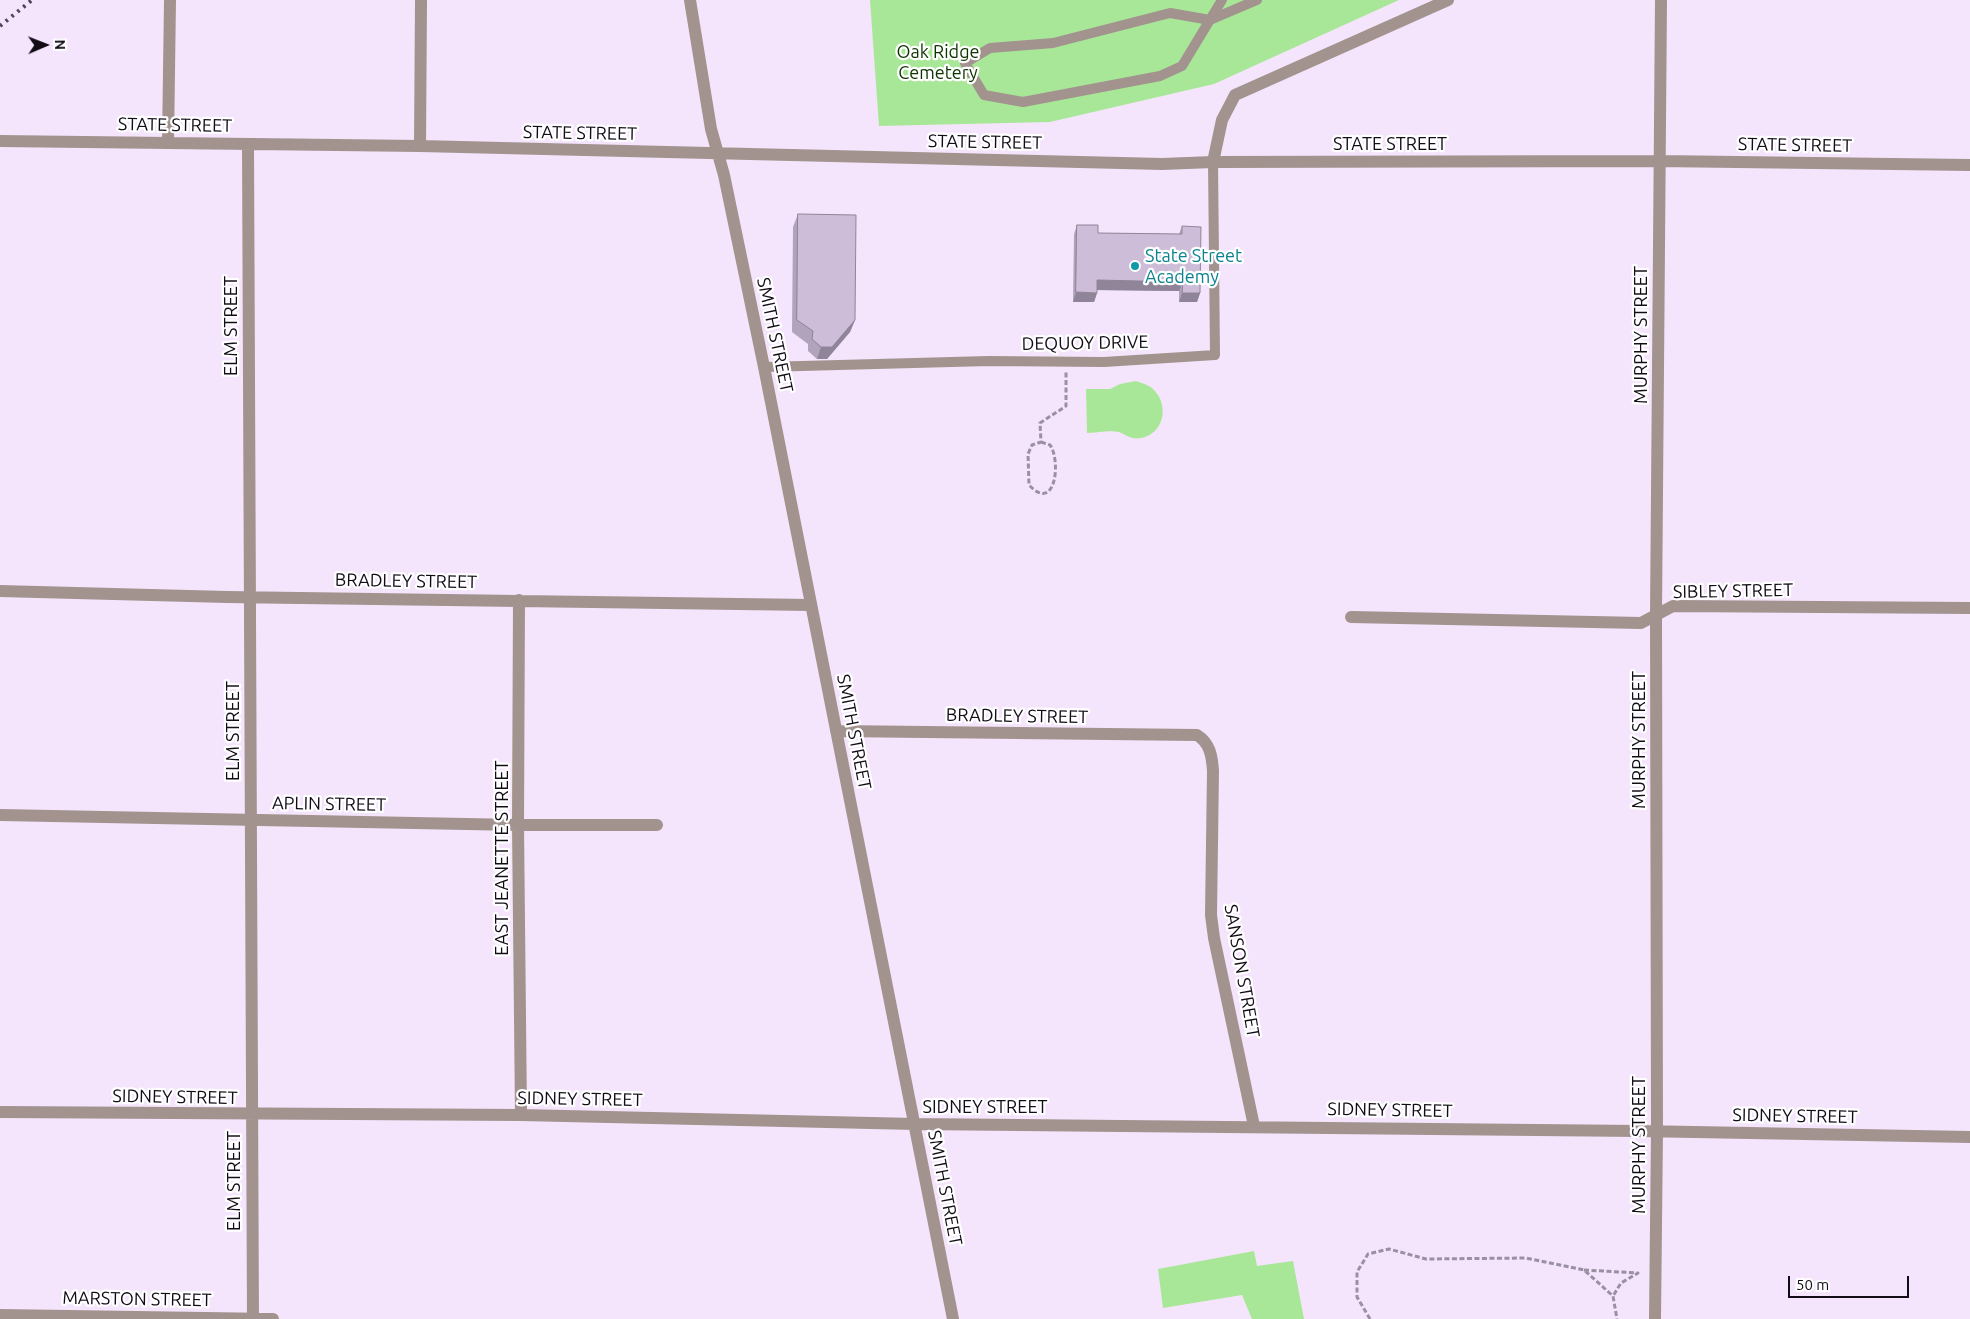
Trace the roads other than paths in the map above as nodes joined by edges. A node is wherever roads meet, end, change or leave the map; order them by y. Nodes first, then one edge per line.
1 (170, 0) edge
2 (421, 0) edge
3 (690, 0) edge
4 (1222, 0) edge
5 (1257, 0) edge
6 (1448, 0) edge
7 (1661, 0) edge
8 (1210, 20) junction
9 (0, 142) edge
10 (168, 142) junction
11 (248, 144) junction
12 (420, 146) junction
13 (718, 153) junction
14 (1659, 161) junction
15 (1213, 162) junction
16 (1970, 165) edge
17 (764, 367) junction
18 (0, 591) edge
19 (250, 597) junction
20 (519, 600) junction
21 (811, 605) junction
22 (1970, 608) edge
23 (1656, 614) junction
24 (1351, 617) dead end
25 (836, 731) junction
26 (1197, 735) joint
27 (0, 815) edge
28 (252, 819) junction
29 (518, 825) junction
30 (657, 825) dead end
31 (0, 1112) edge
32 (251, 1115) junction
33 (521, 1115) junction
34 (915, 1124) junction
35 (1254, 1126) junction
36 (1658, 1131) junction
37 (1970, 1137) edge
38 (0, 1315) edge
39 (253, 1319) edge
40 (273, 1319) edge
41 (953, 1319) edge
42 (1655, 1319) edge

1 - 10 street
2 - 12 street
3 - 13 street, SMITH STREET
4 - 8 lane
5 - 8 lane
6 - 15 street
7 - 14 street, MURPHY STREET
8 - 8 lane
9 - 10 street, STATE STREET
10 - 11 street, STATE STREET
11 - 12 street, STATE STREET
11 - 19 street, ELM STREET
12 - 13 street, STATE STREET
13 - 15 street, STATE STREET
13 - 17 street, SMITH STREET
14 - 15 street, STATE STREET
14 - 16 street, STATE STREET
14 - 23 street, MURPHY STREET
15 - 17 lane, DEQUOY DRIVE
17 - 21 street, SMITH STREET
18 - 19 street, BRADLEY STREET
19 - 20 street, BRADLEY STREET
19 - 28 street, ELM STREET
20 - 21 street, BRADLEY STREET
20 - 29 street, EAST JEANETTE STREET
21 - 25 street, SMITH STREET
22 - 23 street, SIBLEY STREET
23 - 24 street, SIBLEY STREET
23 - 36 street, MURPHY STREET
25 - 26 street, BRADLEY STREET
25 - 34 street, SMITH STREET
26 - 35 street, SANSON STREET
27 - 28 street, APLIN STREET
28 - 29 street, APLIN STREET
28 - 32 street, ELM STREET
29 - 30 street, APLIN STREET
29 - 33 street, EAST JEANETTE STREET
31 - 32 street, SIDNEY STREET
32 - 33 street, SIDNEY STREET
32 - 39 street, ELM STREET
33 - 34 street, SIDNEY STREET
34 - 35 street, SIDNEY STREET
34 - 41 street, SMITH STREET
35 - 36 street, SIDNEY STREET
36 - 37 street, SIDNEY STREET
36 - 42 street, MURPHY STREET
38 - 39 street, MARSTON STREET
39 - 40 street, MARSTON STREET

